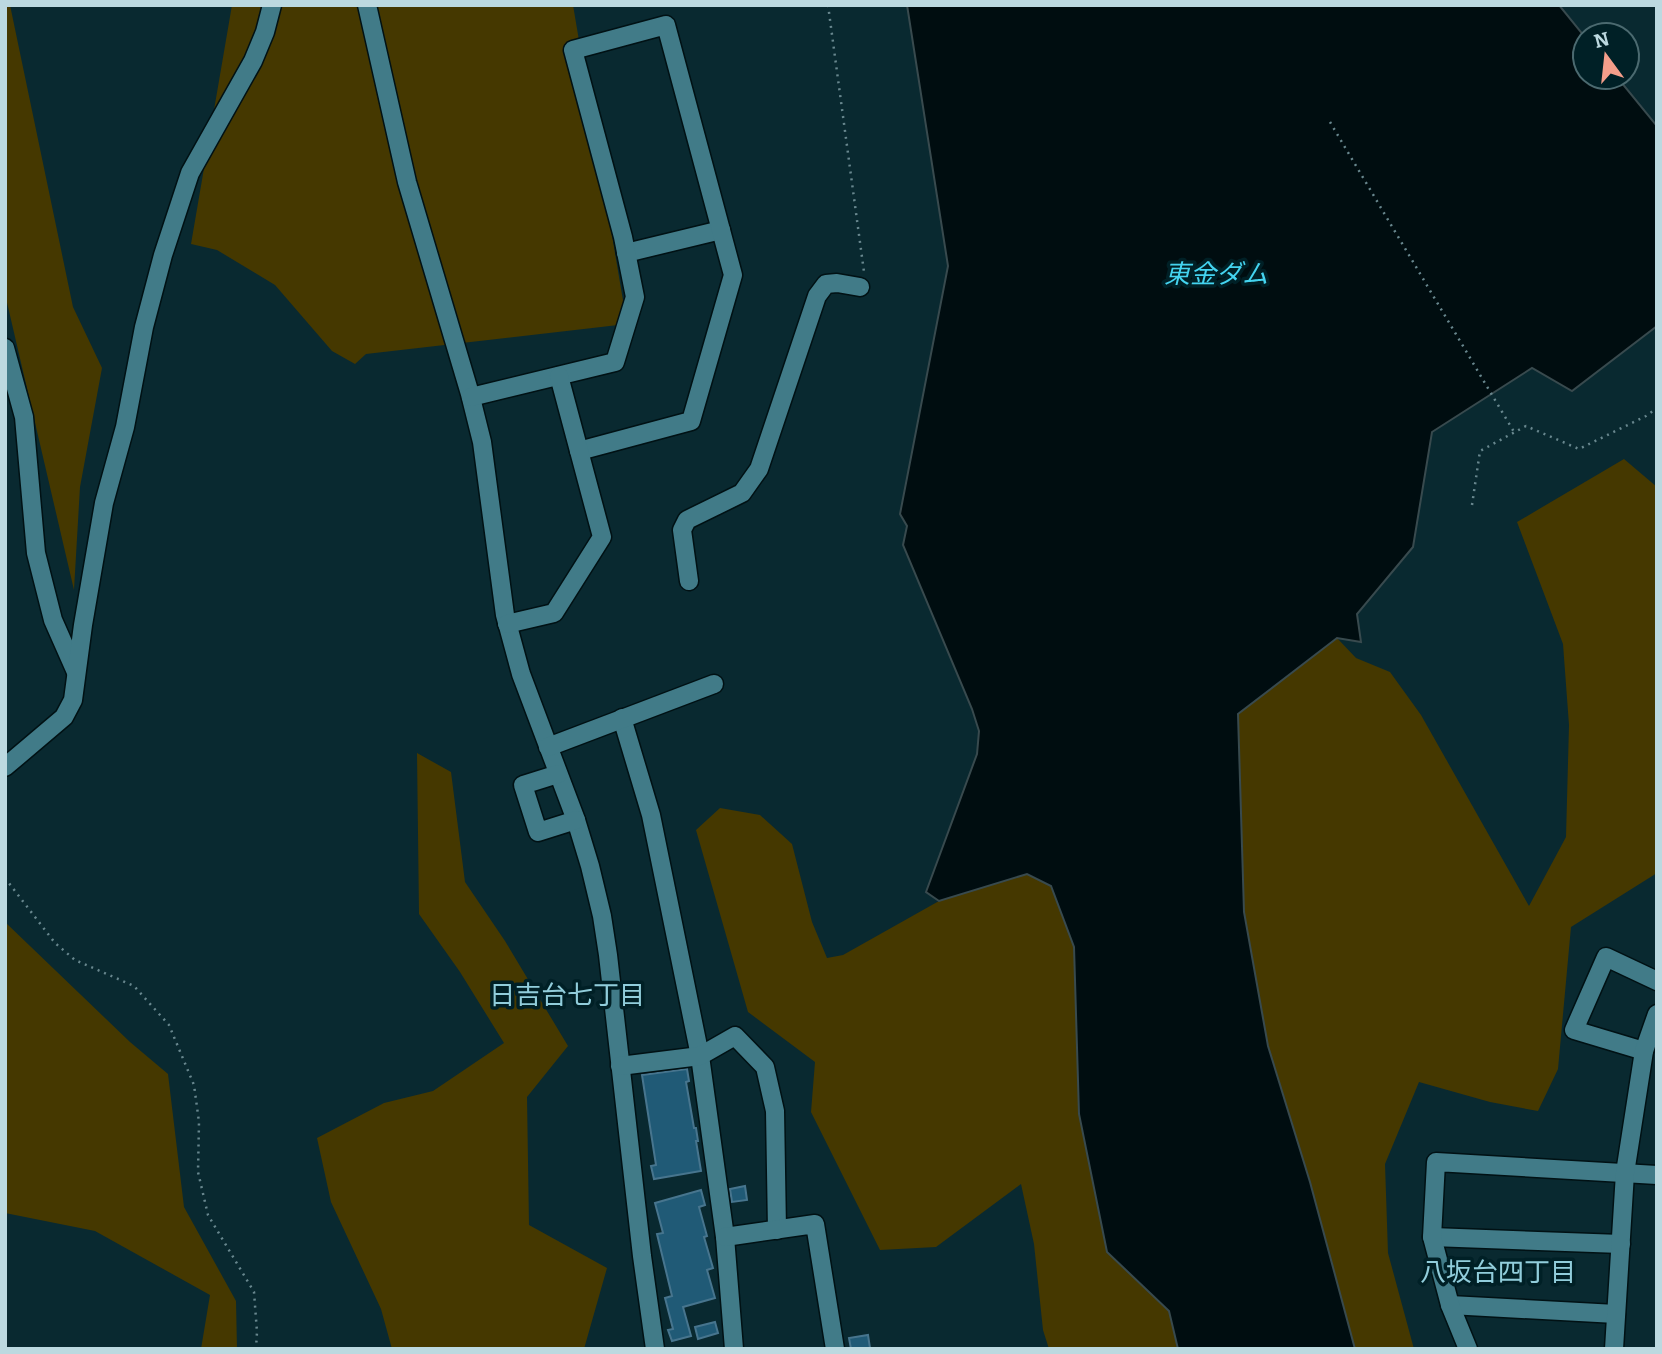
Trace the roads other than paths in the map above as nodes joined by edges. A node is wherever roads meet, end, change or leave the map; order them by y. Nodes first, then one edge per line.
1 (272, 5) edge
2 (367, 5) edge
3 (721, 230) junction
4 (626, 253) junction
5 (860, 286) road end
6 (5, 348) edge
7 (559, 376) junction
8 (471, 397) junction
9 (579, 451) junction
10 (689, 581) dead end
11 (507, 624) junction
12 (76, 672) junction
13 (714, 684) dead end
14 (622, 718) junction
15 (548, 747) junction
16 (5, 767) edge
17 (558, 774) junction
18 (576, 820) junction
19 (1657, 981) edge
20 (1657, 1014) edge
21 (1644, 1051) junction
22 (700, 1056) junction
23 (621, 1066) junction
24 (1625, 1173) junction
25 (1657, 1175) edge
26 (777, 1230) junction
27 (725, 1237) junction
28 (1432, 1237) junction
29 (1621, 1244) junction
30 (1450, 1305) junction
31 (1616, 1314) junction
32 (655, 1349) edge
33 (734, 1349) edge
34 (835, 1349) edge
35 (1468, 1349) edge
36 (1614, 1349) edge

1 - 12 street
2 - 8 street
3 - 4 street
3 - 4 street
3 - 9 street
4 - 7 street
5 - 10 street
6 - 12 street
7 - 8 street
7 - 9 street
8 - 11 street
9 - 11 street
11 - 15 street
12 - 16 street
13 - 14 street
14 - 15 street
14 - 22 street
15 - 17 street
17 - 18 street
17 - 18 street
18 - 23 street
19 - 21 street
20 - 21 street
21 - 24 street
22 - 23 street
22 - 26 street
22 - 27 street
23 - 32 street
24 - 25 street
24 - 28 street
24 - 29 street
26 - 27 street
26 - 34 street
27 - 33 street
28 - 29 street
28 - 30 street
29 - 31 street
30 - 31 street
30 - 35 street
31 - 36 street

